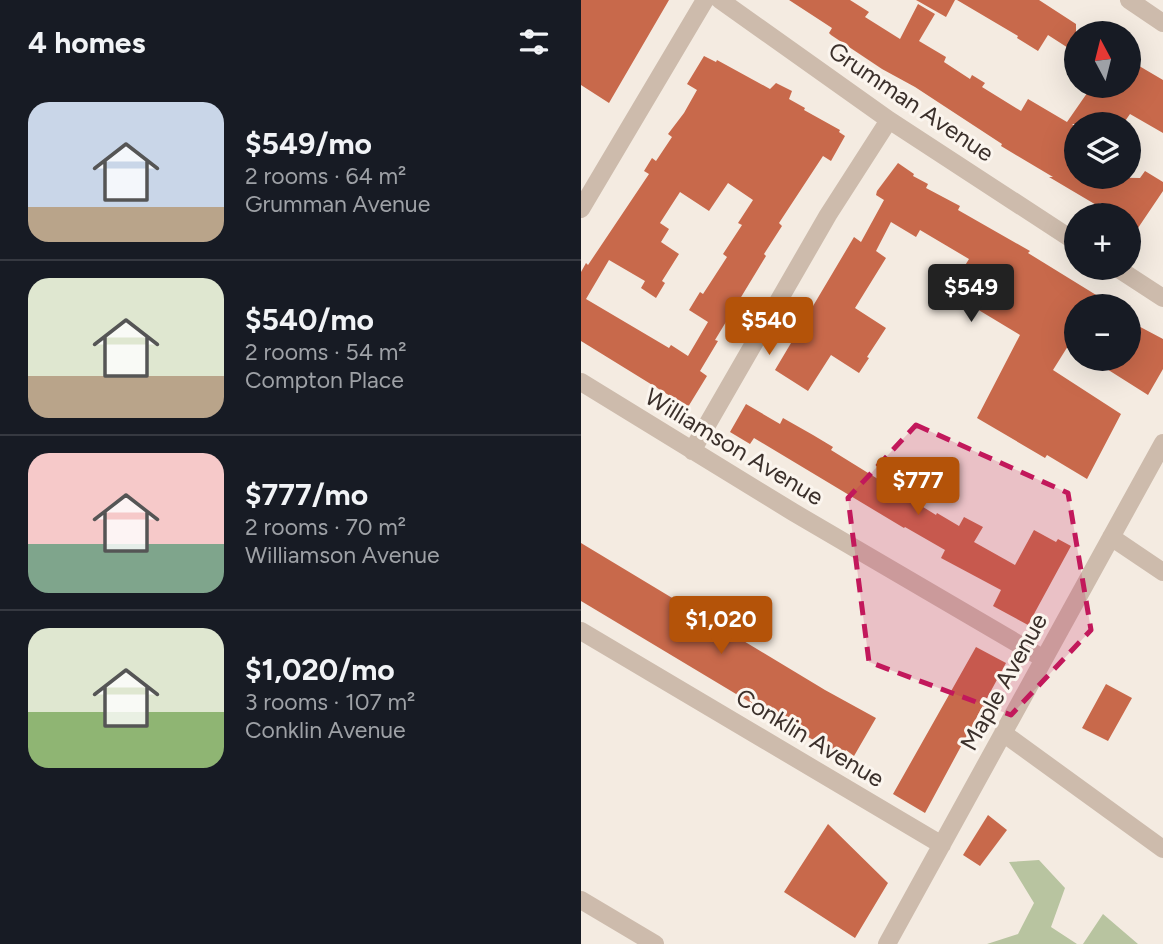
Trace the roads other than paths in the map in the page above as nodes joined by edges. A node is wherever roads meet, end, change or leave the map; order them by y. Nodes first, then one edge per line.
1 (705, 0) edge
2 (720, 0) edge
3 (1129, 0) edge
4 (1163, 23) edge
5 (889, 120) junction
6 (581, 209) edge
7 (1064, 234) edge
8 (1135, 280) edge
9 (1163, 298) edge
10 (581, 382) edge
11 (1163, 443) edge
12 (692, 451) junction
13 (1111, 537) junction
14 (1163, 572) edge
15 (581, 631) edge
16 (1044, 659) junction
17 (1003, 733) junction
18 (942, 845) junction
19 (1163, 849) edge
20 (581, 900) edge
21 (655, 944) edge
22 (887, 944) edge

1 - 6 street
2 - 5 street, Grumman Avenue
3 - 4 street
5 - 7 street, Grumman Avenue
5 - 12 street
8 - 9 street
10 - 12 street, Williamson Avenue
11 - 13 street, Maple Avenue
12 - 16 street, Williamson Avenue
13 - 14 street
13 - 16 street, Maple Avenue
15 - 18 street, Conklin Avenue
16 - 17 street, Maple Avenue
17 - 18 street, Maple Avenue
17 - 19 street
18 - 22 street, Maple Avenue
20 - 21 street

